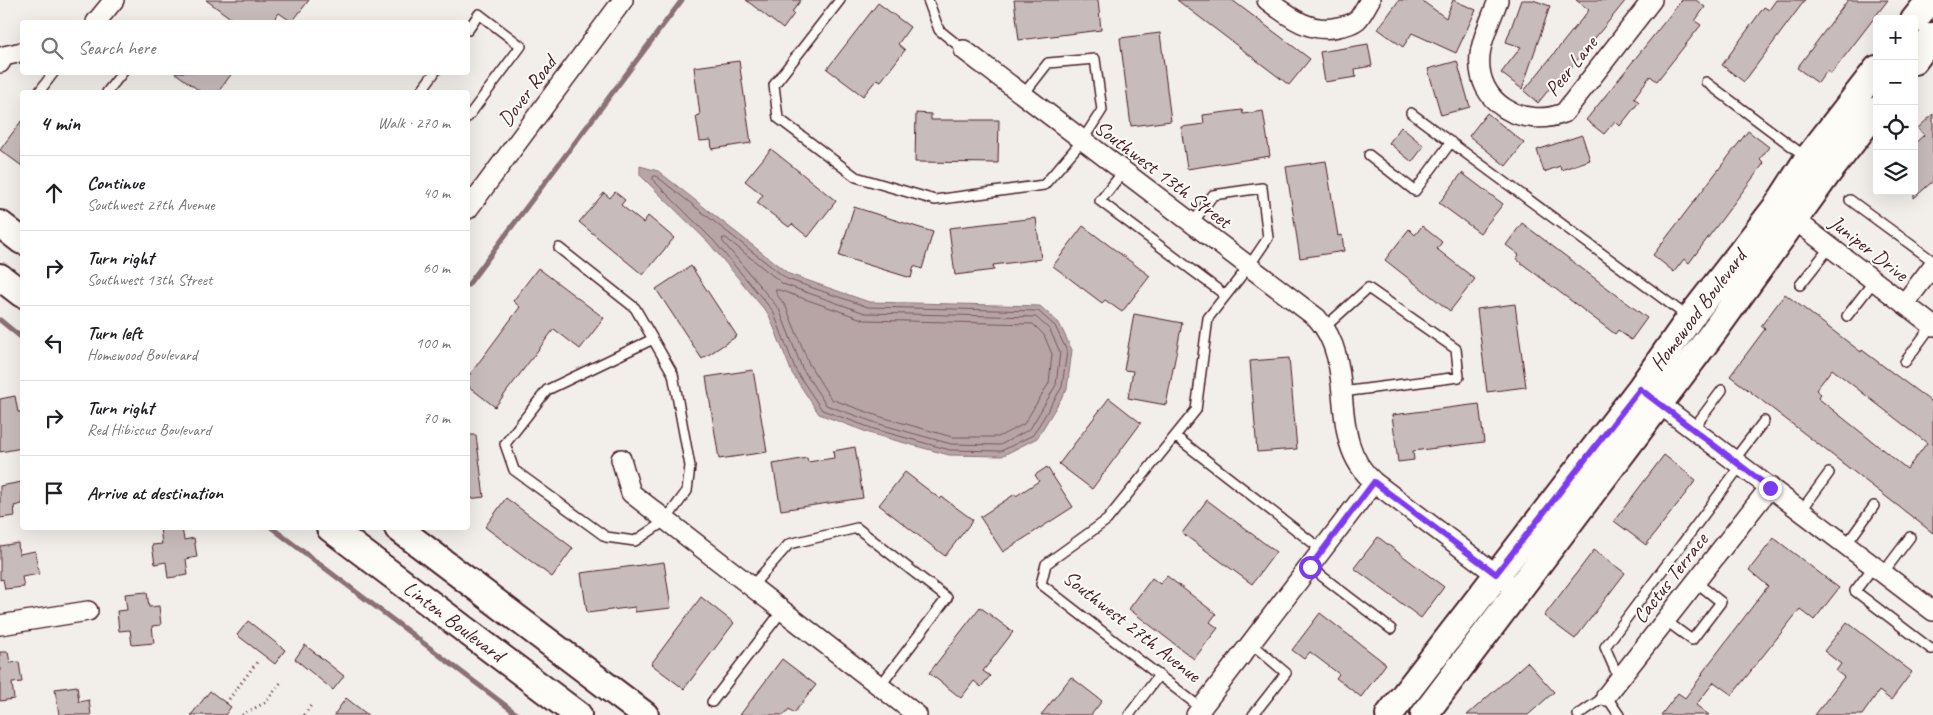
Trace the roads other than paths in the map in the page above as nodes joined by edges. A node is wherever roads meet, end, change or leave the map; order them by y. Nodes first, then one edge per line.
1 (114, 0) edge
2 (623, 0) edge
3 (840, 0) edge
4 (928, 0) edge
5 (1267, 0) edge
6 (1370, 0) edge
7 (1498, 0) edge
8 (1652, 0) edge
9 (1930, 0) edge
10 (1918, 15) edge
11 (98, 20) edge
12 (470, 27) edge
13 (1933, 36) edge
14 (964, 50) joint
15 (20, 52) edge
16 (1915, 60) edge
17 (0, 63) edge
18 (52, 75) edge
19 (121, 75) edge
20 (433, 75) edge
21 (1873, 76) edge
22 (1706, 82) dead end
23 (40, 90) edge
24 (109, 90) edge
25 (422, 90) edge
26 (1023, 95) junction
27 (1411, 113) dead end
28 (470, 114) edge
29 (1873, 114) edge
30 (1082, 141) junction
31 (1451, 142) junction
32 (1369, 155) dead end
33 (1818, 166) junction
34 (1123, 172) junction
35 (1850, 200) dead end
36 (470, 206) edge
37 (1786, 213) junction
38 (0, 224) edge
39 (1192, 224) junction
40 (20, 239) edge
41 (1830, 247) junction
42 (559, 248) dead end
43 (1933, 261) edge
44 (1249, 266) junction
45 (1933, 266) edge
46 (0, 277) edge
47 (1874, 281) junction
48 (1800, 285) dead end
49 (20, 292) edge
50 (1225, 295) junction
51 (1904, 304) junction
52 (1847, 316) dead end
53 (1701, 326) junction
54 (1933, 326) edge
55 (1328, 333) junction
56 (653, 339) junction
57 (1905, 362) dead end
58 (1722, 390) dead end
59 (1342, 392) junction
60 (1649, 396) junction
61 (1764, 421) dead end
62 (1693, 429) junction
63 (1175, 436) junction
64 (621, 459) dead end
65 (1738, 463) junction
66 (1829, 473) dead end
67 (1374, 482) junction
68 (1770, 488) junction
69 (1874, 506) dead end
70 (1801, 511) junction
71 (665, 520) junction
72 (333, 530) edge
73 (401, 530) edge
74 (1910, 537) dead end
75 (1846, 545) junction
76 (1322, 550) junction
77 (1310, 567) junction
78 (1878, 570) junction
79 (1496, 574) junction
80 (1696, 582) junction
81 (751, 587) junction
82 (1518, 591) junction
83 (1931, 605) edge
84 (782, 611) junction
85 (88, 612) dead end
86 (1665, 620) junction
87 (0, 625) edge
88 (1392, 629) dead end
89 (1251, 643) junction
90 (1933, 649) edge
91 (1159, 675) junction
92 (1619, 679) junction
93 (880, 686) junction
94 (1606, 696) junction
95 (712, 702) dead end
96 (1199, 712) edge
97 (578, 715) edge
98 (645, 715) edge
99 (917, 715) edge
100 (1129, 715) edge
101 (1253, 715) edge
102 (1388, 715) edge
103 (1424, 715) edge
104 (1578, 715) edge
105 (1619, 715) edge

1 - 11 street
2 - 36 street, Dover Road
3 - 30 lane
4 - 14 lane
5 - 6 street
7 - 8 street, Peer Lane
9 - 10 street
12 - 28 lane
13 - 16 street
14 - 26 street, Southwest 13th Street
15 - 17 street
18 - 23 lane
19 - 24 lane
20 - 25 lane
21 - 33 street, Homewood Boulevard
22 - 33 lane
26 - 30 street, Southwest 13th Street
26 - 30 lane
27 - 31 lane
29 - 33 street, Homewood Boulevard
30 - 34 street, Southwest 13th Street
31 - 32 lane
31 - 53 lane
33 - 37 street, Homewood Boulevard
34 - 39 street, Southwest 13th Street
34 - 50 lane
35 - 43 lane
37 - 41 street, Juniper Drive
37 - 53 street, Homewood Boulevard
38 - 40 street
39 - 44 street, Southwest 13th Street
39 - 44 lane, Southwest 27th Avenue
41 - 47 street, Juniper Drive
41 - 48 lane
42 - 56 lane
44 - 50 lane, Southwest 27th Avenue
44 - 55 street, Southwest 13th Street
45 - 51 street
46 - 49 street
47 - 51 street, Juniper Drive
47 - 52 lane
50 - 63 lane, Southwest 27th Avenue
51 - 54 street, Juniper Drive
53 - 60 street, Homewood Boulevard
54 - 57 lane
55 - 59 street
55 - 59 lane
56 - 71 lane
56 - 71 lane
58 - 62 lane
59 - 67 street
60 - 62 street
60 - 79 street, Homewood Boulevard
60 - 82 street, Homewood Boulevard
61 - 65 lane
62 - 65 street
63 - 76 lane
63 - 91 lane, Southwest 27th Avenue
64 - 71 street
65 - 68 street
65 - 92 lane
66 - 70 lane
67 - 76 street, Southwest 27th Avenue
67 - 79 street
68 - 70 street
68 - 80 street, Cactus Terrace
69 - 75 lane
70 - 75 street
71 - 81 street
72 - 97 street, Linton Boulevard
73 - 98 street, Linton Boulevard
74 - 78 lane
75 - 78 street
76 - 77 street, Southwest 27th Avenue
77 - 88 lane
77 - 89 street, Southwest 27th Avenue
78 - 83 street
78 - 90 lane
79 - 82 street
79 - 102 street, Homewood Boulevard
80 - 86 street, Cactus Terrace
80 - 86 lane
81 - 84 street
81 - 93 lane
82 - 103 street, Homewood Boulevard
84 - 93 street
84 - 95 lane
85 - 87 street
86 - 92 street, Cactus Terrace
89 - 96 street, Southwest 27th Avenue
89 - 101 lane
91 - 96 lane, Southwest 27th Avenue
91 - 100 lane
92 - 94 street, Cactus Terrace
93 - 99 street
94 - 104 lane
94 - 105 lane

